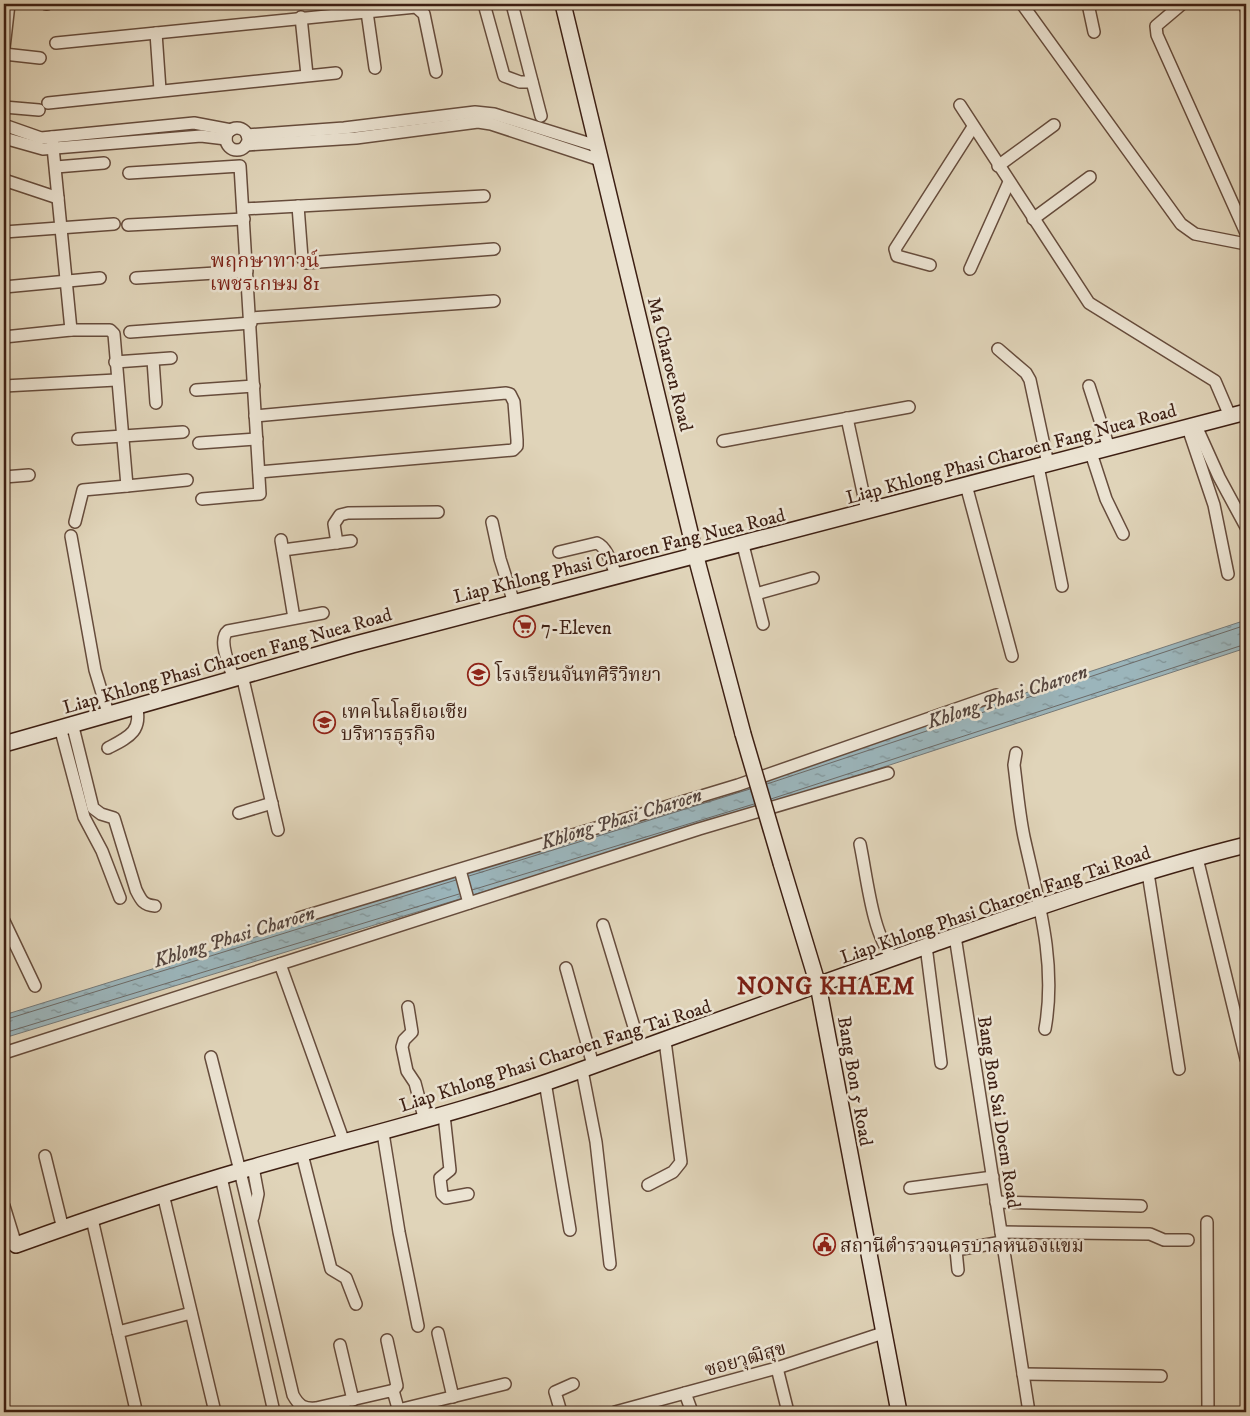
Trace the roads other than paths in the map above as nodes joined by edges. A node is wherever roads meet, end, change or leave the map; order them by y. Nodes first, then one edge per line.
1 (9, 4) edge
2 (484, 4) edge
3 (512, 4) edge
4 (563, 4) edge
5 (1022, 4) edge
6 (1088, 4) edge
7 (1182, 4) edge
8 (1245, 4) edge
9 (367, 8) edge
10 (1246, 9) edge
11 (301, 18) junction
12 (1094, 32) dead end
13 (156, 33) junction
14 (56, 42) dead end
15 (4, 46) edge
16 (4, 54) edge
17 (40, 58) dead end
18 (375, 68) dead end
19 (436, 72) dead end
20 (336, 73) dead end
21 (307, 75) junction
22 (532, 82) junction
23 (160, 90) junction
24 (960, 105) dead end
25 (4, 107) edge
26 (541, 116) dead end
27 (4, 125) edge
28 (1054, 125) dead end
29 (973, 127) junction
30 (228, 135) junction
31 (4, 138) edge
32 (52, 142) junction
33 (242, 145) junction
34 (598, 153) junction
35 (104, 163) dead end
36 (240, 166) junction
37 (998, 166) junction
38 (56, 167) junction
39 (128, 173) dead end
40 (1090, 178) dead end
41 (4, 180) edge
42 (1009, 182) junction
43 (484, 196) dead end
44 (58, 198) junction
45 (298, 206) junction
46 (243, 214) junction
47 (1033, 219) junction
48 (114, 224) dead end
49 (128, 225) dead end
50 (61, 228) junction
51 (4, 232) edge
52 (1246, 232) edge
53 (1246, 244) edge
54 (494, 249) dead end
55 (930, 265) dead end
56 (970, 268) dead end
57 (248, 270) junction
58 (100, 278) dead end
59 (136, 278) dead end
60 (66, 282) junction
61 (4, 288) edge
62 (494, 301) dead end
63 (251, 321) junction
64 (71, 330) junction
65 (130, 332) dead end
66 (4, 337) edge
67 (998, 349) dead end
68 (171, 358) dead end
69 (153, 360) junction
70 (114, 362) junction
71 (116, 380) junction
72 (4, 386) edge
73 (254, 386) junction
74 (1089, 386) dead end
75 (196, 390) dead end
76 (156, 403) dead end
77 (909, 407) dead end
78 (1246, 412) edge
79 (255, 416) junction
80 (1230, 416) junction
81 (847, 418) junction
82 (1192, 426) junction
83 (183, 432) dead end
84 (122, 437) junction
85 (78, 439) dead end
86 (256, 439) junction
87 (723, 441) dead end
88 (199, 443) dead end
89 (1108, 448) junction
90 (1091, 453) junction
91 (1043, 465) junction
92 (259, 472) junction
93 (29, 475) dead end
94 (4, 477) edge
95 (187, 480) dead end
96 (966, 485) junction
97 (127, 486) junction
98 (202, 499) dead end
99 (867, 511) junction
100 (438, 512) dead end
101 (75, 522) dead end
102 (492, 522) dead end
103 (1246, 528) edge
104 (1123, 534) dead end
105 (71, 536) dead end
106 (351, 541) dead end
107 (337, 543) junction
108 (743, 545) junction
109 (559, 552) dead end
110 (696, 557) junction
111 (1228, 574) dead end
112 (617, 577) junction
113 (813, 578) dead end
114 (1062, 586) dead end
115 (756, 594) junction
116 (514, 604) junction
117 (323, 613) dead end
118 (294, 618) junction
119 (763, 624) dead end
120 (1012, 656) dead end
121 (238, 676) junction
122 (996, 695) dead end
123 (136, 705) junction
124 (108, 713) junction
125 (66, 725) junction
126 (743, 734) joint
127 (4, 744) edge
128 (108, 748) dead end
129 (1016, 753) dead end
130 (888, 773) dead end
131 (272, 802) junction
132 (239, 813) dead end
133 (278, 830) dead end
134 (860, 844) dead end
135 (1246, 845) edge
136 (1197, 858) junction
137 (461, 872) junction
138 (1148, 872) junction
139 (120, 898) dead end
140 (469, 901) junction
141 (155, 906) dead end
142 (1041, 907) junction
143 (299, 918) dead end
144 (4, 922) edge
145 (603, 925) dead end
146 (955, 936) junction
147 (926, 946) junction
148 (893, 958) junction
149 (280, 964) junction
150 (566, 968) dead end
151 (818, 985) junction
152 (35, 986) dead end
153 (408, 1007) dead end
154 (1045, 1029) dead end
155 (665, 1041) junction
156 (641, 1050) junction
157 (4, 1052) edge
158 (211, 1057) dead end
159 (1246, 1059) edge
160 (941, 1063) dead end
161 (587, 1068) junction
162 (1179, 1069) dead end
163 (545, 1082) junction
164 (444, 1115) junction
165 (424, 1121) junction
166 (383, 1133) junction
167 (344, 1142) junction
168 (302, 1154) junction
169 (45, 1156) dead end
170 (247, 1169) junction
171 (221, 1177) junction
172 (993, 1177) junction
173 (648, 1185) dead end
174 (910, 1188) dead end
175 (163, 1194) junction
176 (468, 1194) dead end
177 (996, 1202) junction
178 (4, 1206) edge
179 (1141, 1206) dead end
180 (92, 1219) junction
181 (1208, 1222) dead end
182 (63, 1229) junction
183 (570, 1230) dead end
184 (1002, 1237) junction
185 (1188, 1240) dead end
186 (16, 1245) joint
187 (610, 1264) dead end
188 (958, 1270) dead end
189 (356, 1304) dead end
190 (191, 1313) junction
191 (418, 1326) dead end
192 (118, 1332) junction
193 (883, 1332) junction
194 (438, 1334) dead end
195 (387, 1340) dead end
196 (340, 1346) dead end
197 (777, 1368) junction
198 (1023, 1374) junction
199 (1160, 1376) dead end
200 (505, 1384) dead end
201 (573, 1384) dead end
202 (392, 1392) junction
203 (685, 1393) junction
204 (453, 1397) junction
205 (353, 1400) junction
206 (136, 1410) dead end
207 (399, 1411) edge
208 (214, 1412) edge
209 (274, 1412) edge
210 (562, 1412) edge
211 (615, 1412) edge
212 (692, 1412) edge
213 (788, 1412) edge
214 (899, 1412) edge
215 (1029, 1412) edge
216 (1208, 1412) edge

1 - 15 street
2 - 22 street
3 - 22 street
4 - 34 main road, Ma Charoen Road
5 - 53 street
6 - 12 street
7 - 52 street
8 - 10 street
9 - 11 street
9 - 18 street
9 - 19 street
11 - 13 street
11 - 21 street
13 - 14 street
13 - 23 street
16 - 17 street
20 - 21 street
21 - 23 street
22 - 26 street
23 - 25 street
24 - 29 street
27 - 32 street
28 - 37 street
29 - 37 street
29 - 55 street
30 - 32 street
30 - 33 street
30 - 33 street
31 - 32 street
32 - 38 street
33 - 34 street
33 - 36 street
34 - 110 main road, Ma Charoen Road
35 - 38 street
36 - 39 street
36 - 46 street
37 - 42 street
38 - 44 street
40 - 47 street
41 - 44 street
42 - 47 street
42 - 56 street
43 - 45 street
44 - 50 street
45 - 46 street
45 - 54 street
46 - 49 street
46 - 57 street
47 - 80 street
48 - 50 street
50 - 51 street
50 - 60 street
57 - 59 street
57 - 63 street
58 - 60 street
60 - 61 street
60 - 64 street
62 - 63 street
63 - 65 street
63 - 73 street
64 - 66 street
64 - 70 street
67 - 91 street
68 - 69 street
69 - 70 street
69 - 76 street
70 - 71 street
71 - 72 street
71 - 84 street
73 - 75 street
73 - 79 street
74 - 89 street
77 - 81 street
78 - 80 main road, Liap Khlong Phasi Charoen Fang Nuea Road
79 - 86 street
79 - 92 street
80 - 82 main road, Liap Khlong Phasi Charoen Fang Nuea Road
81 - 87 street
81 - 99 street
82 - 89 main road, Liap Khlong Phasi Charoen Fang Nuea Road
82 - 103 street
82 - 111 street
83 - 84 street
84 - 85 street
84 - 97 street
86 - 88 street
86 - 92 street
89 - 90 main road, Liap Khlong Phasi Charoen Fang Nuea Road
90 - 91 main road, Liap Khlong Phasi Charoen Fang Nuea Road
90 - 104 street
91 - 96 main road, Liap Khlong Phasi Charoen Fang Nuea Road
91 - 114 street
92 - 98 street
93 - 94 street
95 - 97 street
96 - 99 main road, Liap Khlong Phasi Charoen Fang Nuea Road
96 - 120 street
97 - 101 street
99 - 108 main road, Liap Khlong Phasi Charoen Fang Nuea Road
100 - 107 street
102 - 116 street
105 - 124 street
106 - 107 street
107 - 118 street
108 - 110 main road, Liap Khlong Phasi Charoen Fang Nuea Road
108 - 115 street
109 - 112 street
110 - 112 main road, Liap Khlong Phasi Charoen Fang Nuea Road
110 - 126 main road, Ma Charoen Road
112 - 116 main road, Liap Khlong Phasi Charoen Fang Nuea Road
113 - 115 street
115 - 119 street
116 - 121 main road, Liap Khlong Phasi Charoen Fang Nuea Road
117 - 118 street
118 - 121 street
121 - 123 main road, Liap Khlong Phasi Charoen Fang Nuea Road
121 - 131 street
122 - 137 street
123 - 124 main road, Liap Khlong Phasi Charoen Fang Nuea Road
123 - 128 street
124 - 125 main road, Liap Khlong Phasi Charoen Fang Nuea Road
125 - 127 main road, Liap Khlong Phasi Charoen Fang Nuea Road
125 - 139 street
125 - 141 street
126 - 151 main road, Bang Bon 5 Road, bridge
129 - 142 street
130 - 140 street
131 - 132 street
131 - 133 street
134 - 148 street
135 - 136 main road, Liap Khlong Phasi Charoen Fang Tai Road
136 - 138 main road, Liap Khlong Phasi Charoen Fang Tai Road
136 - 159 street
137 - 140 street
137 - 143 street
138 - 142 main road, Liap Khlong Phasi Charoen Fang Tai Road
138 - 162 street
140 - 149 street
142 - 146 main road, Liap Khlong Phasi Charoen Fang Tai Road
142 - 154 street
144 - 152 street
145 - 156 street
146 - 147 main road, Liap Khlong Phasi Charoen Fang Tai Road
146 - 172 street, Bang Bon Sai Doem Road
147 - 148 main road, Liap Khlong Phasi Charoen Fang Tai Road
147 - 160 street
148 - 151 main road, Liap Khlong Phasi Charoen Fang Tai Road
149 - 157 street
149 - 167 street
150 - 161 street
151 - 155 main road, Liap Khlong Phasi Charoen Fang Tai Road
151 - 193 main road, Bang Bon 5 Road
153 - 165 street
155 - 156 main road, Liap Khlong Phasi Charoen Fang Tai Road
155 - 173 street
156 - 161 main road, Liap Khlong Phasi Charoen Fang Tai Road
158 - 170 street
161 - 163 main road, Liap Khlong Phasi Charoen Fang Tai Road
161 - 187 street
163 - 164 main road, Liap Khlong Phasi Charoen Fang Tai Road
163 - 183 street
164 - 165 main road, Liap Khlong Phasi Charoen Fang Tai Road
164 - 176 street
165 - 166 main road, Liap Khlong Phasi Charoen Fang Tai Road
166 - 167 main road, Liap Khlong Phasi Charoen Fang Tai Road
166 - 191 street
167 - 168 main road, Liap Khlong Phasi Charoen Fang Tai Road
168 - 170 main road, Liap Khlong Phasi Charoen Fang Tai Road
168 - 189 street
169 - 182 street
170 - 171 main road, Liap Khlong Phasi Charoen Fang Tai Road
170 - 205 street
171 - 175 main road, Liap Khlong Phasi Charoen Fang Tai Road
171 - 209 street
172 - 174 street
172 - 177 street, Bang Bon Sai Doem Road
175 - 180 main road, Liap Khlong Phasi Charoen Fang Tai Road
175 - 190 street
177 - 179 street
177 - 184 street, Bang Bon Sai Doem Road
178 - 186 street
180 - 182 main road, Liap Khlong Phasi Charoen Fang Tai Road
180 - 192 street
181 - 216 street
182 - 186 main road, Liap Khlong Phasi Charoen Fang Tai Road
184 - 185 street
184 - 188 street
184 - 198 street, Bang Bon Sai Doem Road
190 - 192 street
190 - 208 street
192 - 206 street
193 - 197 street, ซอยวุฒิสุข
193 - 214 main road, Bang Bon 5 Road
194 - 204 street
195 - 202 street
196 - 205 street
197 - 203 street, ซอยวุฒิสุข
197 - 213 street
198 - 199 street
198 - 215 street, Bang Bon Sai Doem Road
200 - 204 street
201 - 210 street
202 - 205 street
202 - 207 street
203 - 211 street, ซอยวุฒิสุข
203 - 212 street
204 - 207 street

